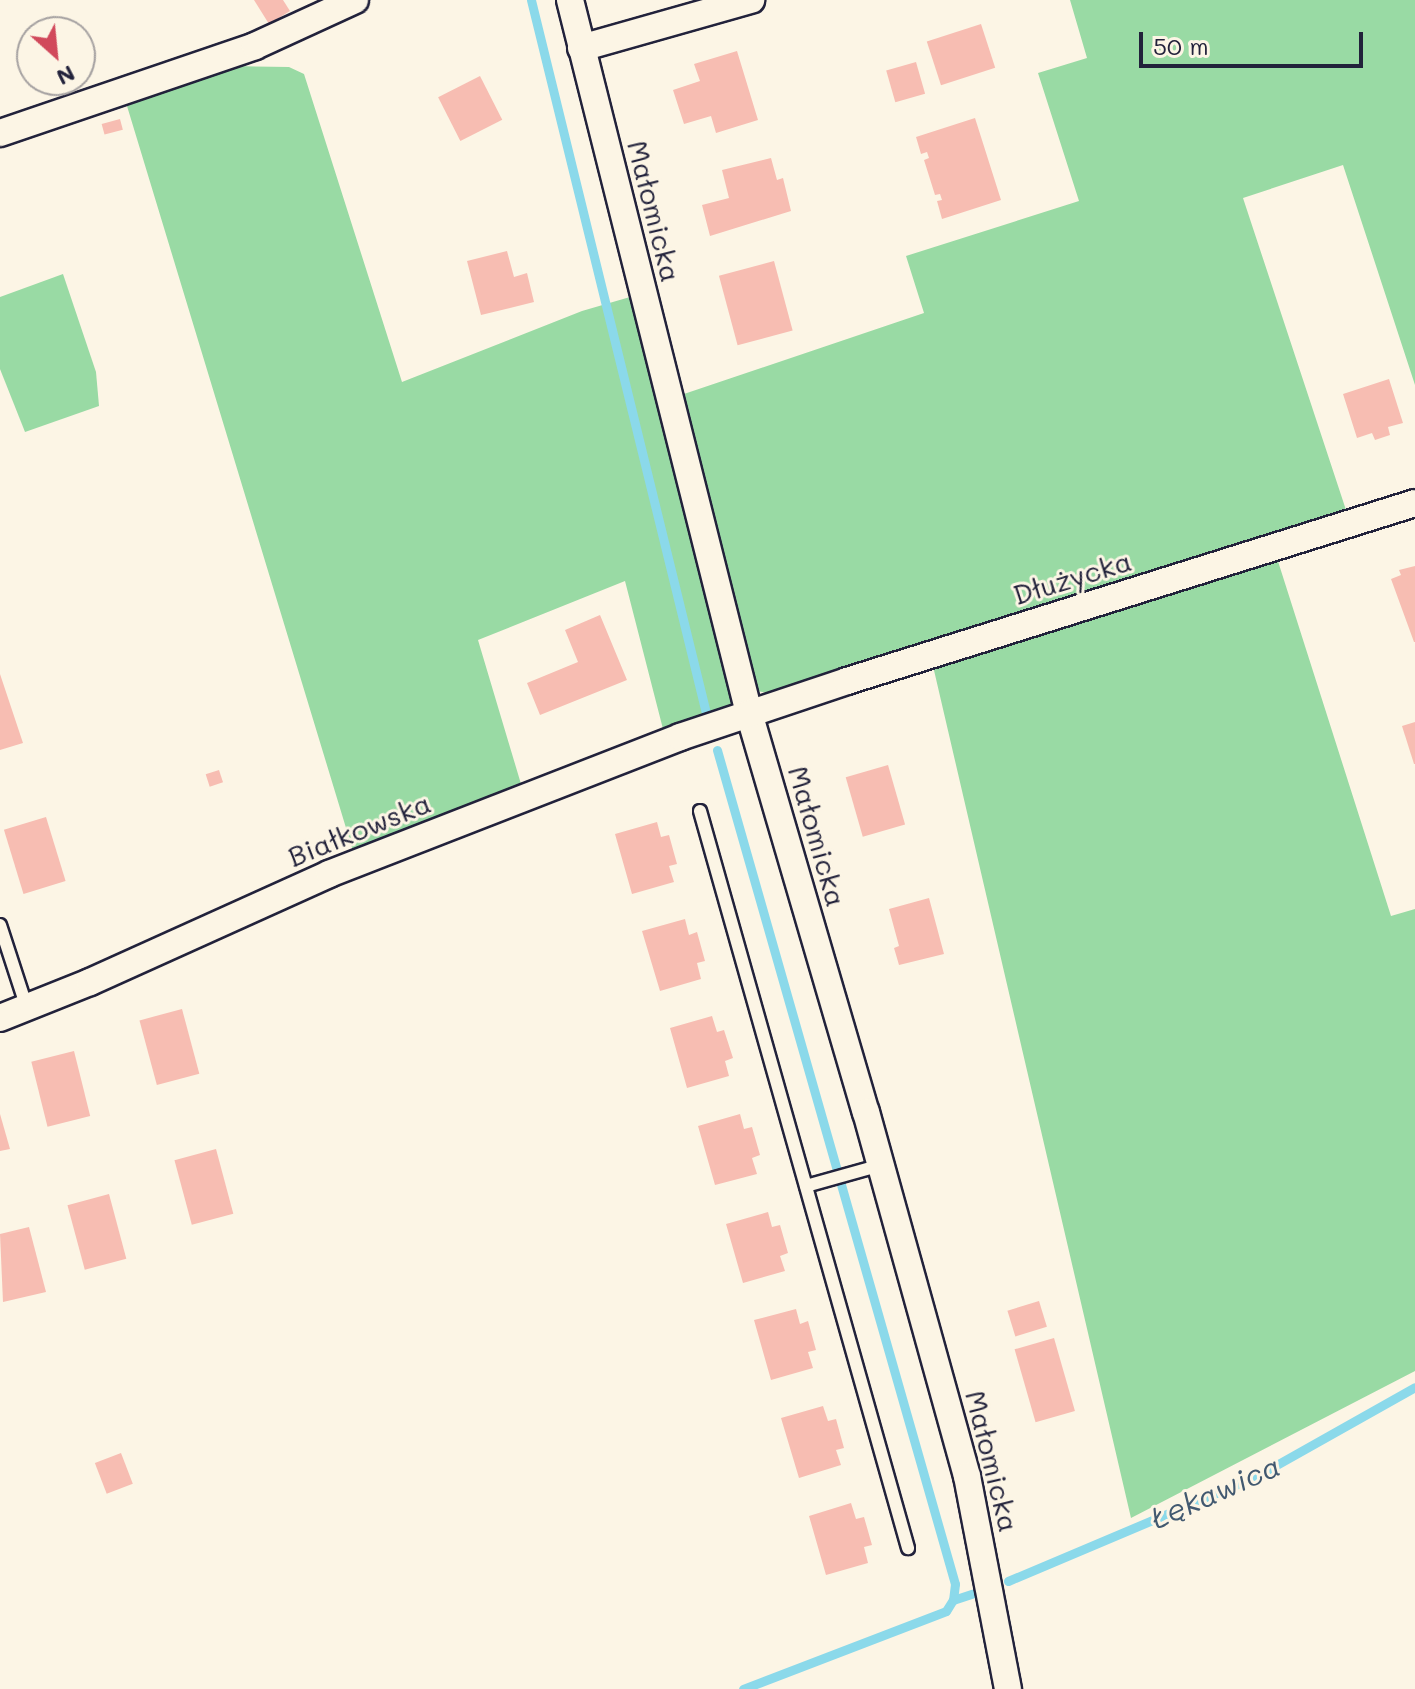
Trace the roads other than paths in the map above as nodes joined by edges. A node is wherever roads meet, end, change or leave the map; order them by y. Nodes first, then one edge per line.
1 (355, 0) edge
2 (570, 0) edge
3 (751, 0) edge
4 (581, 48) junction
5 (0, 133) edge
6 (1415, 503) edge
7 (749, 713) junction
8 (700, 811) dead end
9 (0, 925) edge
10 (27, 1008) junction
11 (0, 1018) edge
12 (871, 1168) junction
13 (811, 1184) junction
14 (908, 1548) dead end
15 (1008, 1689) edge

1 - 5 street
2 - 4 street, Małomicka
3 - 4 street
4 - 7 street, Małomicka
6 - 7 street, Dłużycka
7 - 10 street, Białkowska
7 - 12 street, Małomicka
8 - 13 lane
9 - 10 lane
10 - 11 street, Białkowska
12 - 13 lane
12 - 15 street, Małomicka
13 - 14 lane

